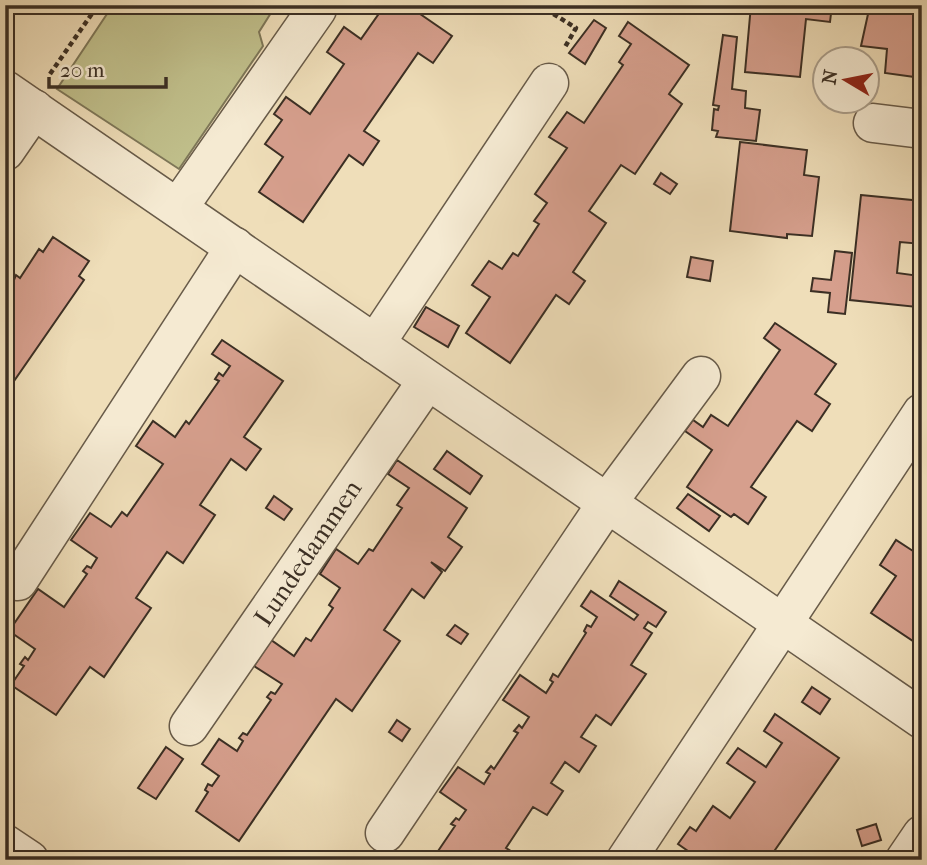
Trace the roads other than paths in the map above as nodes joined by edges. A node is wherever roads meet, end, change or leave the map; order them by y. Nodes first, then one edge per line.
1 (317, 9) dead end
2 (549, 83) road end
3 (20, 100) edge
4 (873, 123) dead end
5 (922, 129) edge
6 (5, 151) edge
7 (178, 208) junction
8 (235, 247) junction
9 (375, 344) junction
10 (701, 376) dead end
11 (427, 380) junction
12 (922, 414) edge
13 (607, 503) junction
14 (18, 581) dead end
15 (784, 624) junction
16 (922, 719) edge
17 (189, 726) dead end
18 (385, 833) dead end
19 (922, 835) edge
20 (5, 844) edge
21 (29, 860) edge
22 (626, 860) edge
23 (905, 860) edge

1 - 7 street
2 - 9 street
3 - 6 street
3 - 7 street
4 - 5 street
7 - 8 street
8 - 9 street
8 - 14 street
9 - 11 street
10 - 13 street
11 - 13 street
11 - 17 street, Lundedammen
12 - 15 street
13 - 15 street
13 - 18 street
15 - 16 street
15 - 22 street
19 - 23 street
20 - 21 street

